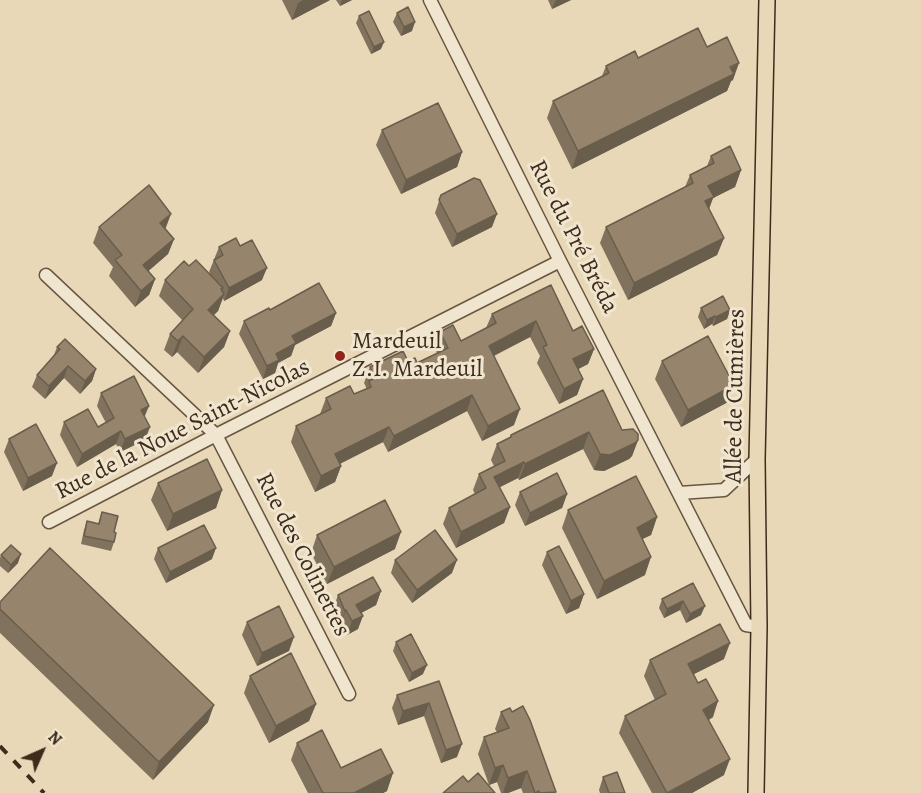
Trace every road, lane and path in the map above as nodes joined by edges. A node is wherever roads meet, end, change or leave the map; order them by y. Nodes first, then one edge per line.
1 (430, 0) edge
2 (766, 0) edge
3 (560, 261) junction
4 (46, 275) dead end
5 (216, 435) junction
6 (757, 459) junction
7 (679, 493) junction
8 (49, 522) dead end
9 (759, 627) junction
10 (349, 694) dead end
11 (756, 793) edge

1 - 3 street, Rue du Pré Bréda
2 - 6 main road, Allée de Cumières
3 - 5 street, Rue de la Noue Saint-Nicolas
3 - 7 street, Rue du Pré Bréda
4 - 5 street, Rue des Colinettes
5 - 8 street, Rue de la Noue Saint-Nicolas
5 - 10 street, Rue des Colinettes
6 - 7 street
6 - 9 main road, Allée de Cumières
7 - 9 street, Rue du Pré Bréda
9 - 11 main road, Allée de Cumières

